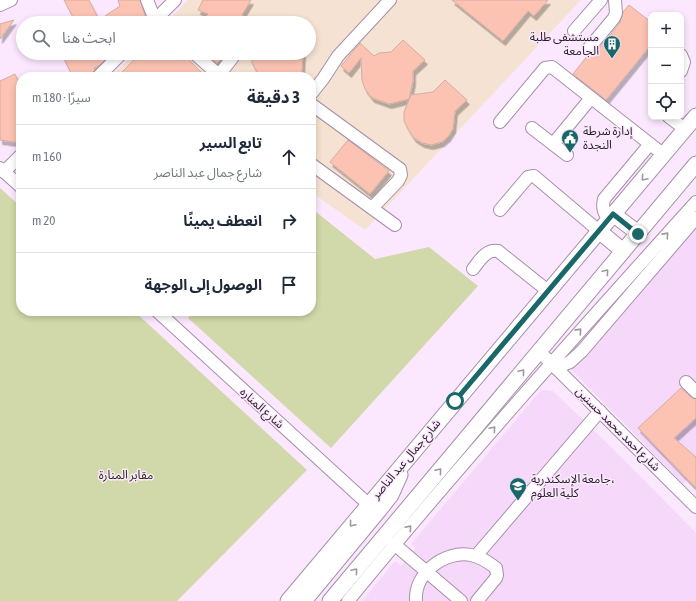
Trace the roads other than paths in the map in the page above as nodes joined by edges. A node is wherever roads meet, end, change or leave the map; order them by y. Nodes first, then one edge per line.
1 (146, 0) edge
2 (174, 0) edge
3 (390, 0) edge
4 (600, 0) edge
5 (615, 0) edge
6 (153, 16) edge
7 (160, 16) edge
8 (574, 31) dead end
9 (589, 48) dead end
10 (116, 60) edge
11 (202, 60) edge
12 (231, 60) edge
13 (106, 72) edge
14 (215, 72) edge
15 (223, 72) edge
16 (316, 88) edge
17 (591, 98) junction
18 (316, 108) edge
19 (696, 116) edge
20 (672, 120) edge
21 (500, 122) dead end
22 (532, 128) dead end
23 (685, 129) junction
24 (553, 144) junction
25 (650, 144) junction
26 (567, 155) dead end
27 (664, 155) junction
28 (16, 159) edge
29 (696, 164) edge
30 (316, 168) edge
31 (2, 170) edge
32 (696, 179) edge
33 (681, 182) junction
34 (16, 183) edge
35 (696, 202) edge
36 (372, 208) junction
37 (500, 210) dead end
38 (611, 216) junction
39 (696, 218) edge
40 (395, 225) dead end
41 (599, 231) junction
42 (638, 234) junction
43 (623, 251) junction
44 (473, 268) dead end
45 (548, 291) junction
46 (162, 316) edge
47 (539, 351) junction
48 (553, 365) junction
49 (686, 382) dead end
50 (696, 392) edge
51 (600, 411) junction
52 (405, 460) junction
53 (695, 503) edge
54 (368, 504) junction
55 (394, 544) junction
56 (476, 556) junction
57 (426, 572) junction
58 (288, 601) edge
59 (304, 601) edge
60 (330, 601) edge
61 (348, 601) edge
62 (416, 601) edge
63 (461, 601) edge
64 (477, 601) edge

1 - 6 street
2 - 7 street
3 - 16 street
4 - 8 street
5 - 9 street
10 - 13 street
11 - 14 street
12 - 15 street
17 - 21 street
17 - 24 street
17 - 25 street
18 - 36 street
19 - 23 main road, شارع جمال عبد الناصر
20 - 23 street
22 - 24 street
23 - 27 main road, شارع جمال عبد الناصر
24 - 26 street
25 - 27 street
25 - 38 street
27 -> 38 main road, شارع جمال عبد الناصر
28 - 31 street
29 - 33 main road
30 - 36 street
31 - 34 street
32 - 33 street
33 - 42 main road
48 -> 35 street
36 - 40 street
37 - 41 street
38 - 41 main road, شارع جمال عبد الناصر
38 - 42 main road
39 - 48 street
41 - 43 main road
41 - 45 main road, شارع جمال عبد الناصر
42 - 43 main road
47 -> 43 main road
44 - 45 street
45 - 52 main road, شارع جمال عبد الناصر
46 - 54 street, شارع المناره
47 - 48 street, شارع احمد محمد حسنين
60 -> 47 main road
48 - 51 street, شارع احمد محمد حسنين
55 -> 48 street
49 - 50 street
51 - 53 street, شارع احمد محمد حسنين
51 - 56 street
52 - 54 main road, شارع جمال عبد الناصر
52 - 59 main road
54 -> 58 main road, شارع جمال عبد الناصر
55 - 57 street
55 - 61 street
56 - 57 street
56 - 64 street
57 - 62 street
57 - 63 street

